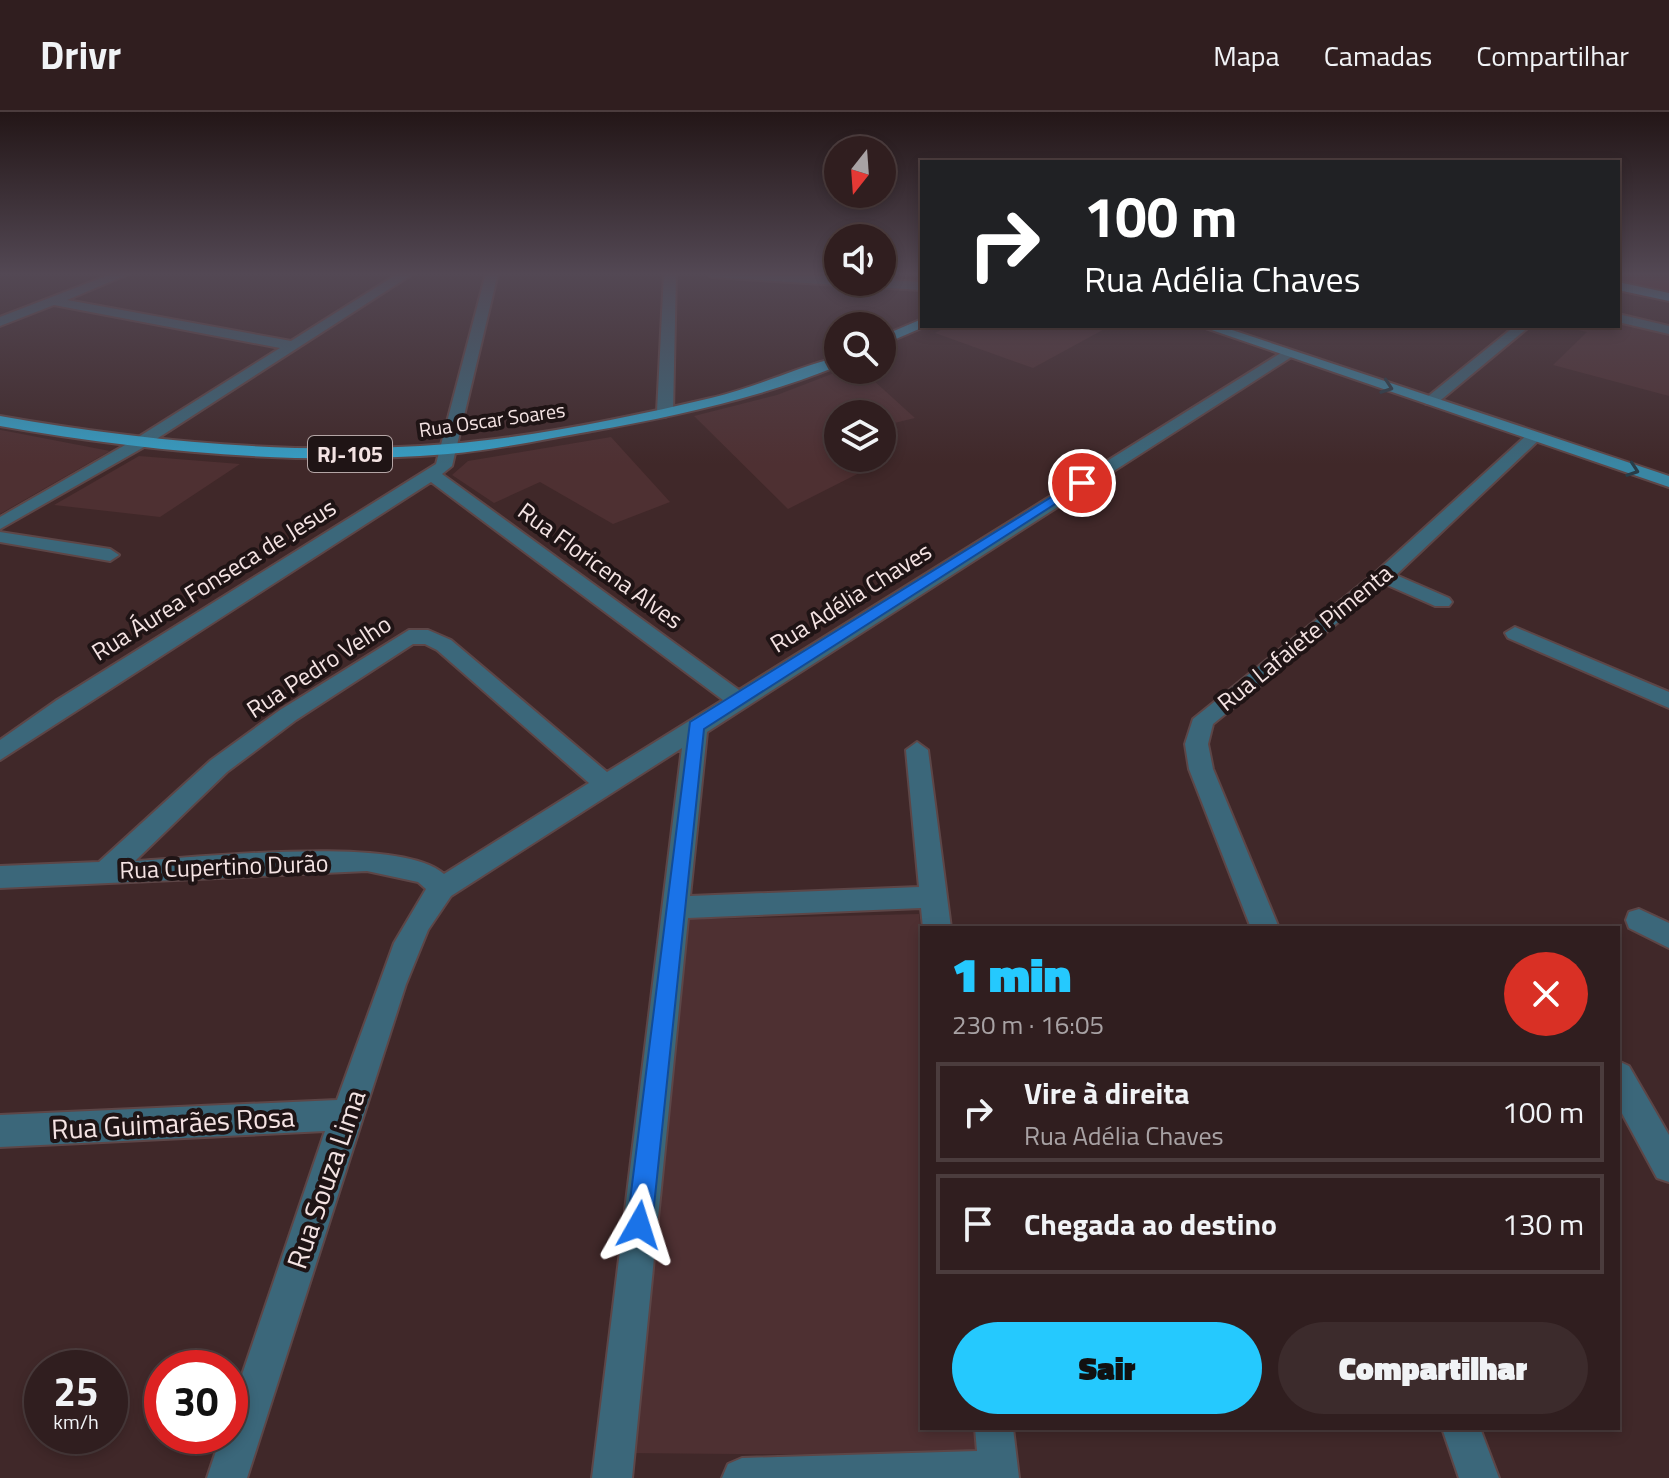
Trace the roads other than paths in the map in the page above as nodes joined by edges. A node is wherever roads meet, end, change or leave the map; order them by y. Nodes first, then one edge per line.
1 (238, 337) edge
2 (308, 337) edge
3 (477, 337) edge
4 (668, 337) edge
5 (1238, 337) edge
6 (1510, 337) edge
7 (294, 346) junction
8 (1289, 354) junction
9 (824, 366) edge
10 (1431, 401) junction
11 (665, 412) junction
12 (0, 421) edge
13 (1534, 437) junction
14 (138, 444) junction
15 (451, 449) junction
16 (432, 475) junction
17 (1669, 482) edge
18 (0, 524) edge
19 (0, 537) edge
20 (110, 555) dead end
21 (1383, 576) junction
22 (1442, 602) dead end
23 (1515, 633) dead end
24 (737, 700) junction
25 (1669, 701) edge
26 (696, 726) junction
27 (917, 750) dead end
28 (0, 752) edge
29 (605, 783) junction
30 (107, 871) junction
31 (0, 877) edge
32 (442, 888) junction
33 (933, 897) junction
34 (673, 908) junction
35 (1639, 920) dead end
36 (937, 926) edge
37 (1264, 926) edge
38 (1669, 936) edge
39 (1620, 1080) edge
40 (347, 1115) junction
41 (0, 1131) edge
42 (1669, 1166) edge
43 (994, 1430) edge
44 (1462, 1430) edge
45 (999, 1474) edge
46 (227, 1478) edge
47 (612, 1478) edge
48 (742, 1478) edge
49 (1479, 1478) edge

1 - 7 street
2 - 7 street
3 - 15 street
4 - 11 street
5 - 8 main road
6 - 10 street
7 - 14 street
8 -> 10 main road
8 - 24 street, Rua Adélia Chaves
9 - 11 main road, Rua Oscar Soares / RJ-105
10 - 13 main road
11 - 15 main road, Rua Oscar Soares / RJ-105
12 - 14 main road, Rua Oscar Soares / RJ-105
13 -> 17 main road
13 - 21 street, Rua Lafaiete Pimenta
14 - 15 main road, Rua Oscar Soares / RJ-105
14 - 18 street
15 - 16 street, Rua Áurea Fonseca de Jesus
16 - 24 street, Rua Floricena Alves
16 - 28 street, Rua Áurea Fonseca de Jesus
19 - 20 street
21 - 22 street
21 - 37 street, Rua Lafaiete Pimenta
23 - 25 street
24 - 26 street, Rua Adélia Chaves
26 - 29 street, Rua Adélia Chaves
26 - 34 street
27 - 33 street
29 - 30 street, Rua Pedro Velho
29 - 32 street, Rua Adélia Chaves
30 - 31 street, Rua Cupertino Durão
30 - 32 street, Rua Cupertino Durão
32 - 40 street, Rua Souza Lima
33 - 34 street
33 - 36 street
34 - 47 street
35 - 38 street
39 - 42 street
40 - 41 street, Rua Guimarães Rosa
40 - 46 street, Rua Souza Lima
43 - 45 street
44 - 49 street
45 - 48 street

